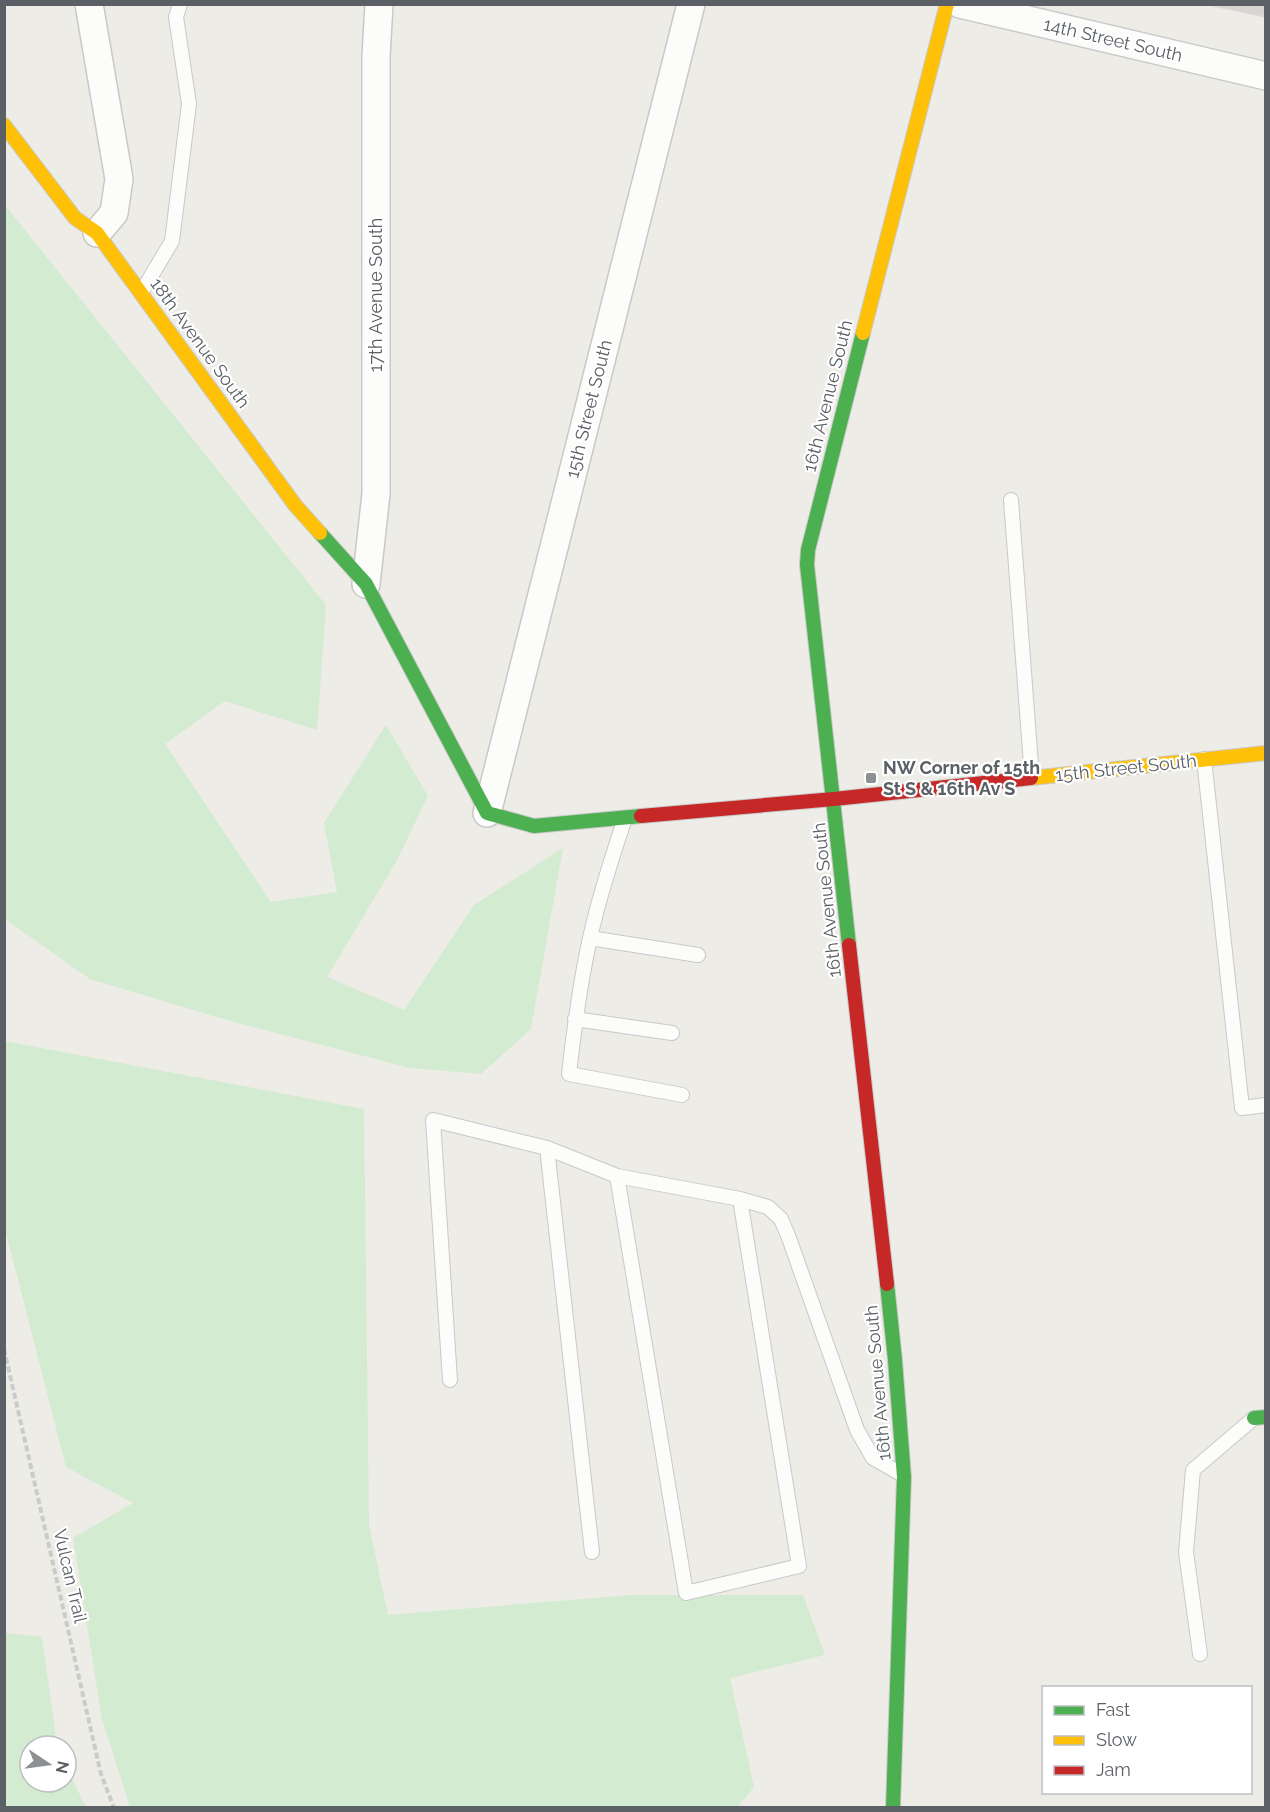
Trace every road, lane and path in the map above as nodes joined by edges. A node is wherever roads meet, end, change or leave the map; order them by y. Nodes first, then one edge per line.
1 (89, 4) edge
2 (180, 4) edge
3 (379, 4) edge
4 (691, 4) edge
5 (947, 4) edge
6 (960, 4) edge
7 (1266, 76) edge
8 (4, 124) edge
9 (97, 233) junction
10 (141, 293) junction
11 (1011, 500) dead end
12 (366, 584) junction
13 (1266, 753) edge
14 (1204, 759) junction
15 (1032, 778) junction
16 (834, 799) junction
17 (487, 813) junction
18 (625, 818) junction
19 (590, 938) junction
20 (698, 955) dead end
21 (576, 1019) junction
22 (672, 1033) dead end
23 (682, 1095) dead end
24 (1266, 1105) edge
25 (547, 1148) junction
26 (616, 1176) junction
27 (740, 1199) junction
28 (4, 1349) edge
29 (450, 1380) dead end
30 (1260, 1418) edge
31 (904, 1477) junction
32 (592, 1552) dead end
33 (1200, 1654) dead end
34 (114, 1808) edge
35 (893, 1808) edge

1 - 9 street
2 - 10 lane
3 - 12 street, 17th Avenue South
4 - 17 street, 15th Street South
5 - 16 street, 16th Avenue South
6 - 7 street, 14th Street South
8 - 9 street, 18th Avenue South
9 - 10 street, 18th Avenue South
10 - 12 street, 18th Avenue South
11 - 15 lane
12 - 17 street
13 - 14 street, 15th Street South
14 - 15 street, 15th Street South
14 - 24 lane
15 - 16 street, 15th Street South
16 - 18 street, 15th Street South
16 - 31 street, 16th Avenue South
17 - 18 street, 15th Street South
18 - 19 lane
19 - 20 lane
19 - 21 lane
21 - 22 lane
21 - 23 lane
25 - 26 lane
25 - 29 lane
25 - 32 lane
26 - 27 lane
26 - 27 lane
27 - 31 lane
28 - 34 path, Vulcan Trail
30 - 33 lane
31 - 35 street, 16th Avenue South

